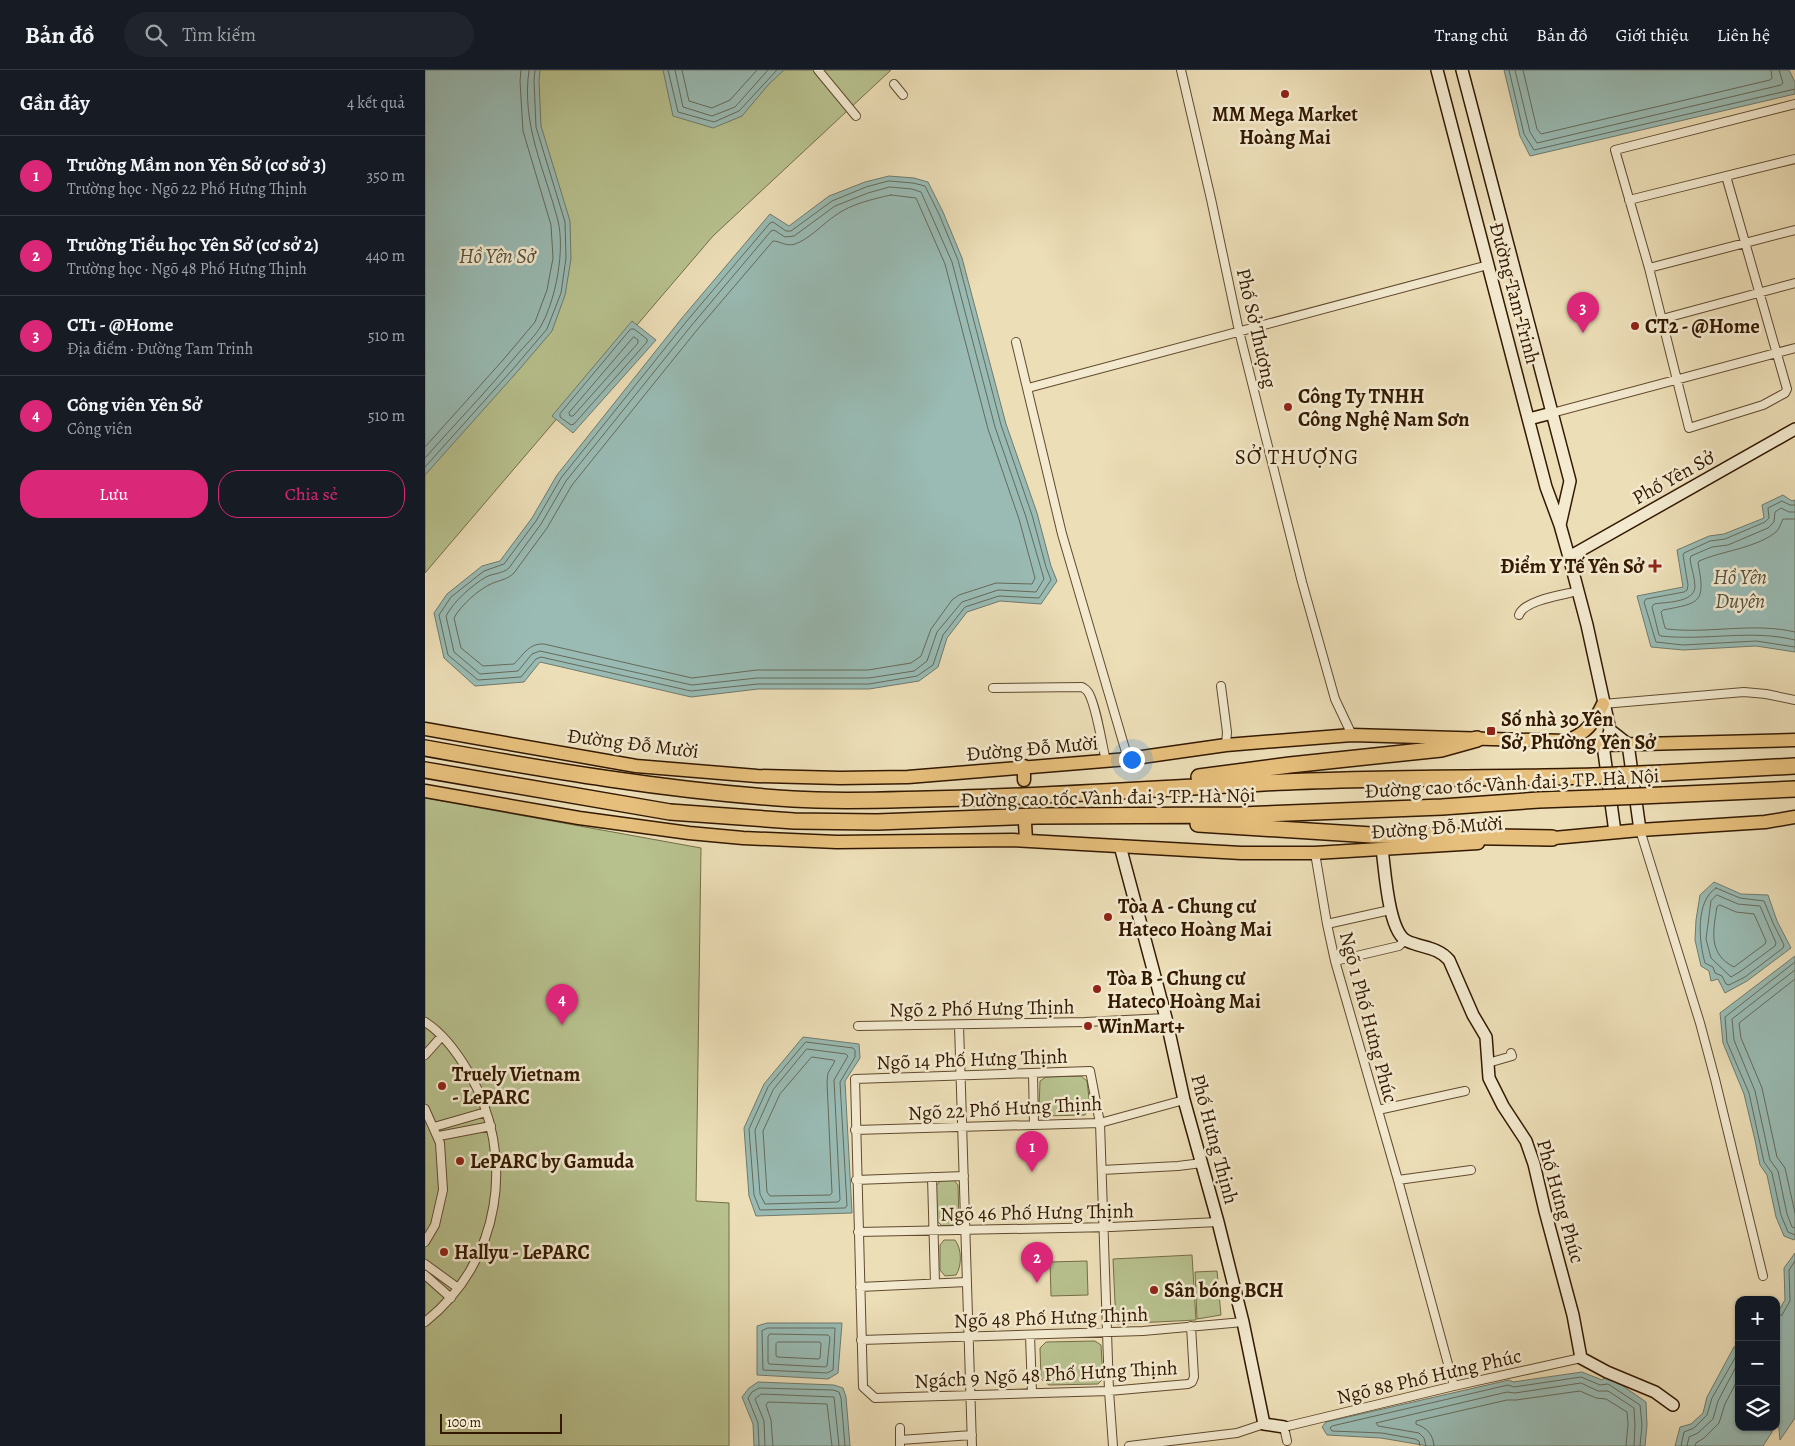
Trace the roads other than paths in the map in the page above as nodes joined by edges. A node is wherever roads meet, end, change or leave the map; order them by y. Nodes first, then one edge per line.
1 (817, 70) edge
2 (1181, 70) edge
3 (1437, 70) edge
4 (1462, 70) edge
5 (894, 84) dead end
6 (903, 95) dead end
7 (1795, 104) edge
8 (856, 116) dead end
9 (1795, 159) edge
10 (1726, 176) junction
11 (1629, 200) junction
12 (1795, 230) edge
13 (1745, 242) junction
14 (1488, 264) junction
15 (1649, 268) junction
16 (1795, 283) edge
17 (1759, 293) junction
18 (1662, 319) junction
19 (1239, 332) junction
20 (1016, 342) dead end
21 (1795, 348) edge
22 (1776, 353) junction
23 (1677, 379) junction
24 (1028, 388) junction
25 (1553, 412) junction
26 (1529, 419) junction
27 (1795, 429) edge
28 (1560, 525) junction
29 (1569, 557) junction
30 (1578, 591) junction
31 (1519, 615) dead end
32 (1221, 686) dead end
33 (993, 688) dead end
34 (1795, 700) edge
35 (1603, 704) junction
36 (425, 729) edge
37 (1610, 730) junction
38 (1352, 735) junction
39 (1477, 739) junction
40 (1795, 740) edge
41 (1565, 741) junction
42 (1628, 744) junction
43 (1226, 745) junction
44 (1603, 745) junction
45 (425, 748) edge
46 (1128, 759) junction
47 (1106, 761) junction
48 (1024, 766) junction
49 (1795, 766) edge
50 (425, 770) edge
51 (1024, 780) tunnel mouth
52 (1795, 788) edge
53 (425, 791) edge
54 (1118, 791) junction
55 (1100, 815) junction
56 (1795, 817) edge
57 (1025, 824) tunnel mouth
58 (1640, 830) junction
59 (1615, 832) junction
60 (1552, 838) junction
61 (1026, 840) junction
62 (1120, 846) junction
63 (1382, 850) junction
64 (1315, 853) junction
65 (1390, 910) junction
66 (1327, 924) junction
67 (1405, 940) junction
68 (1335, 961) junction
69 (1166, 1018) junction
70 (425, 1022) edge
71 (959, 1024) junction
72 (858, 1026) dead end
73 (439, 1035) junction
74 (425, 1047) edge
75 (1511, 1053) dead end
76 (425, 1055) edge
77 (1488, 1063) junction
78 (1033, 1073) junction
79 (960, 1076) junction
80 (1465, 1091) dead end
81 (1184, 1100) junction
82 (425, 1109) edge
83 (1378, 1110) junction
84 (486, 1112) junction
85 (1100, 1123) junction
86 (1035, 1125) junction
87 (434, 1126) junction
88 (491, 1126) junction
89 (962, 1128) junction
90 (855, 1130) junction
91 (439, 1136) junction
92 (1201, 1163) junction
93 (1102, 1170) junction
94 (1471, 1170) dead end
95 (964, 1176) junction
96 (932, 1177) junction
97 (857, 1180) junction
98 (1398, 1180) junction
99 (1217, 1222) junction
100 (1104, 1228) junction
101 (965, 1230) junction
102 (934, 1231) junction
103 (858, 1232) junction
104 (425, 1242) edge
105 (425, 1264) edge
106 (425, 1275) edge
107 (1763, 1276) dead end
108 (967, 1282) junction
109 (935, 1283) junction
110 (860, 1287) junction
111 (458, 1288) junction
112 (451, 1298) junction
113 (425, 1322) edge
114 (1243, 1322) junction
115 (1191, 1326) junction
116 (1108, 1332) junction
117 (1030, 1335) junction
118 (969, 1336) junction
119 (861, 1340) junction
120 (1581, 1358) junction
121 (1454, 1386) junction
122 (1109, 1391) junction
123 (1032, 1392) junction
124 (971, 1394) junction
125 (1673, 1405) dead end
126 (1264, 1424) junction
127 (1284, 1427) junction
128 (900, 1428) dead end
129 (972, 1436) junction
130 (1287, 1441) dead end
131 (900, 1443) edge
132 (972, 1446) edge
133 (1113, 1446) edge
134 (1129, 1446) edge

1 - 8 street
2 - 19 street, Phố Sở Thượng
3 - 14 street, Đường Tam Trinh
4 - 25 street, Đường Tam Trinh
5 - 6 street
7 - 11 street
9 - 10 street
10 - 11 street
10 - 13 street
11 - 15 street
12 - 13 street
13 - 15 street
13 - 17 street
14 - 19 street
14 - 26 street, Đường Tam Trinh
15 - 18 street
16 - 17 street
17 - 18 street
17 - 22 street
18 - 23 street
19 - 24 street
19 - 38 street, Phố Sở Thượng
20 - 24 street
21 - 22 street
22 - 23 street
22 - 23 street
23 - 25 street
24 - 46 street
25 - 26 street
25 - 28 street, Đường Tam Trinh
26 - 28 street, Đường Tam Trinh
27 - 29 street, Phố Yên Sở
28 - 29 street, Đường Tam Trinh
29 - 30 street, Đường Tam Trinh
30 - 31 street
30 - 35 street, Đường Tam Trinh
32 - 43 street
33 - 47 street
34 - 35 street
35 - 37 street, Đường Tam Trinh
35 - 41 main road
36 - 48 main road, Đường Đỗ Mười
37 - 42 street
37 - 44 street
38 - 39 main road, Đường Đỗ Mười
38 - 43 main road, Đường Đỗ Mười
39 - 41 main road, Đường Đỗ Mười
39 - 54 highway
40 - 42 main road, Đường Đỗ Mười
41 - 44 main road, Đường Đỗ Mười
42 - 44 main road, Đường Đỗ Mười
42 - 58 street
43 - 46 main road, Đường Đỗ Mười
44 - 59 street
45 - 54 highway, Đường cao tốc Vành đai 3 TP. Hà Nội
46 - 47 main road, Đường Đỗ Mười
47 - 48 main road, Đường Đỗ Mười
48 - 51 main road
49 - 54 highway, Đường cao tốc Vành đai 3 TP. Hà Nội, bridge
50 - 55 highway, Đường cao tốc Vành đai 3 TP. Hà Nội
52 - 55 highway, Đường cao tốc Vành đai 3 TP. Hà Nội, bridge
53 - 61 main road, Đường Đỗ Mười
55 - 60 highway
56 - 58 main road, Đường Đỗ Mười
57 - 61 main road
58 - 59 main road, Đường Đỗ Mười
58 - 107 street
59 - 60 main road, Đường Đỗ Mười
60 - 63 main road, Đường Đỗ Mười
61 - 62 main road, Đường Đỗ Mười
62 - 64 main road, Đường Đỗ Mười
62 - 69 street, Phố Hưng Thịnh
63 - 64 main road, Đường Đỗ Mười
63 - 65 street
64 - 66 street
65 - 66 street, Ngõ 1 Phố Hưng Phúc
65 - 67 street
66 - 68 street, Ngõ 1 Phố Hưng Phúc
67 - 68 street
67 - 77 street, Phố Hưng Phúc
68 - 83 street, Ngõ 1 Phố Hưng Phúc
69 - 71 street, Ngõ 2 Phố Hưng Thịnh
69 - 81 street, Phố Hưng Thịnh
70 - 73 street
71 - 72 street, Ngõ 2 Phố Hưng Thịnh
71 - 79 street
73 - 74 street
73 - 76 street
73 - 84 street
75 - 77 street
77 - 120 street, Phố Hưng Phúc
78 - 79 street, Ngõ 14 Phố Hưng Thịnh
78 - 85 street, Ngõ 14 Phố Hưng Thịnh
78 - 86 street
79 - 89 street
79 - 90 street, Ngõ 14 Phố Hưng Thịnh
80 - 83 street
81 - 85 street, Ngõ 22 Phố Hưng Thịnh
81 - 92 street, Phố Hưng Thịnh
82 - 87 street
83 - 98 street, Ngõ 1 Phố Hưng Phúc
84 - 87 street
84 - 88 street
85 - 86 street, Ngõ 22 Phố Hưng Thịnh
85 - 93 street
86 - 89 street, Ngõ 22 Phố Hưng Thịnh
87 - 91 street
88 - 91 street
88 - 111 street
89 - 90 street, Ngõ 22 Phố Hưng Thịnh
89 - 95 street
90 - 97 street
91 - 104 street
92 - 93 street
92 - 99 street, Phố Hưng Thịnh
93 - 100 street
94 - 98 street
95 - 96 street
95 - 101 street
96 - 97 street
96 - 102 street
97 - 103 street
98 - 121 street, Ngõ 1 Phố Hưng Phúc
99 - 100 street, Ngõ 46 Phố Hưng Thịnh
99 - 114 street, Phố Hưng Thịnh
100 - 101 street, Ngõ 46 Phố Hưng Thịnh
100 - 116 street
101 - 102 street, Ngõ 46 Phố Hưng Thịnh
101 - 108 street
102 - 103 street, Ngõ 46 Phố Hưng Thịnh
102 - 109 street
103 - 110 street
105 - 111 street
106 - 112 street
108 - 109 street
108 - 118 street
109 - 110 street
110 - 119 street
111 - 112 street
112 - 113 street
114 - 115 street, Ngõ 48 Phố Hưng Thịnh
114 - 126 street, Phố Hưng Thịnh
115 - 116 street, Ngõ 48 Phố Hưng Thịnh
115 - 122 street, Ngách 9 Ngõ 48 Phố Hưng Thịnh
116 - 117 street, Ngõ 48 Phố Hưng Thịnh
116 - 122 street
117 - 118 street, Ngõ 48 Phố Hưng Thịnh
117 - 123 street
118 - 119 street, Ngõ 48 Phố Hưng Thịnh
118 - 124 street
119 - 124 street, Ngách 9 Ngõ 48 Phố Hưng Thịnh
120 - 121 street, Ngõ 88 Phố Hưng Phúc
120 - 125 street
121 - 127 street, Ngõ 88 Phố Hưng Phúc
122 - 123 street, Ngách 9 Ngõ 48 Phố Hưng Thịnh
122 - 133 street
123 - 124 street, Ngách 9 Ngõ 48 Phố Hưng Thịnh
124 - 129 street
126 - 127 street
126 - 134 street
127 - 130 street
128 - 131 street
129 - 131 street
129 - 132 street

